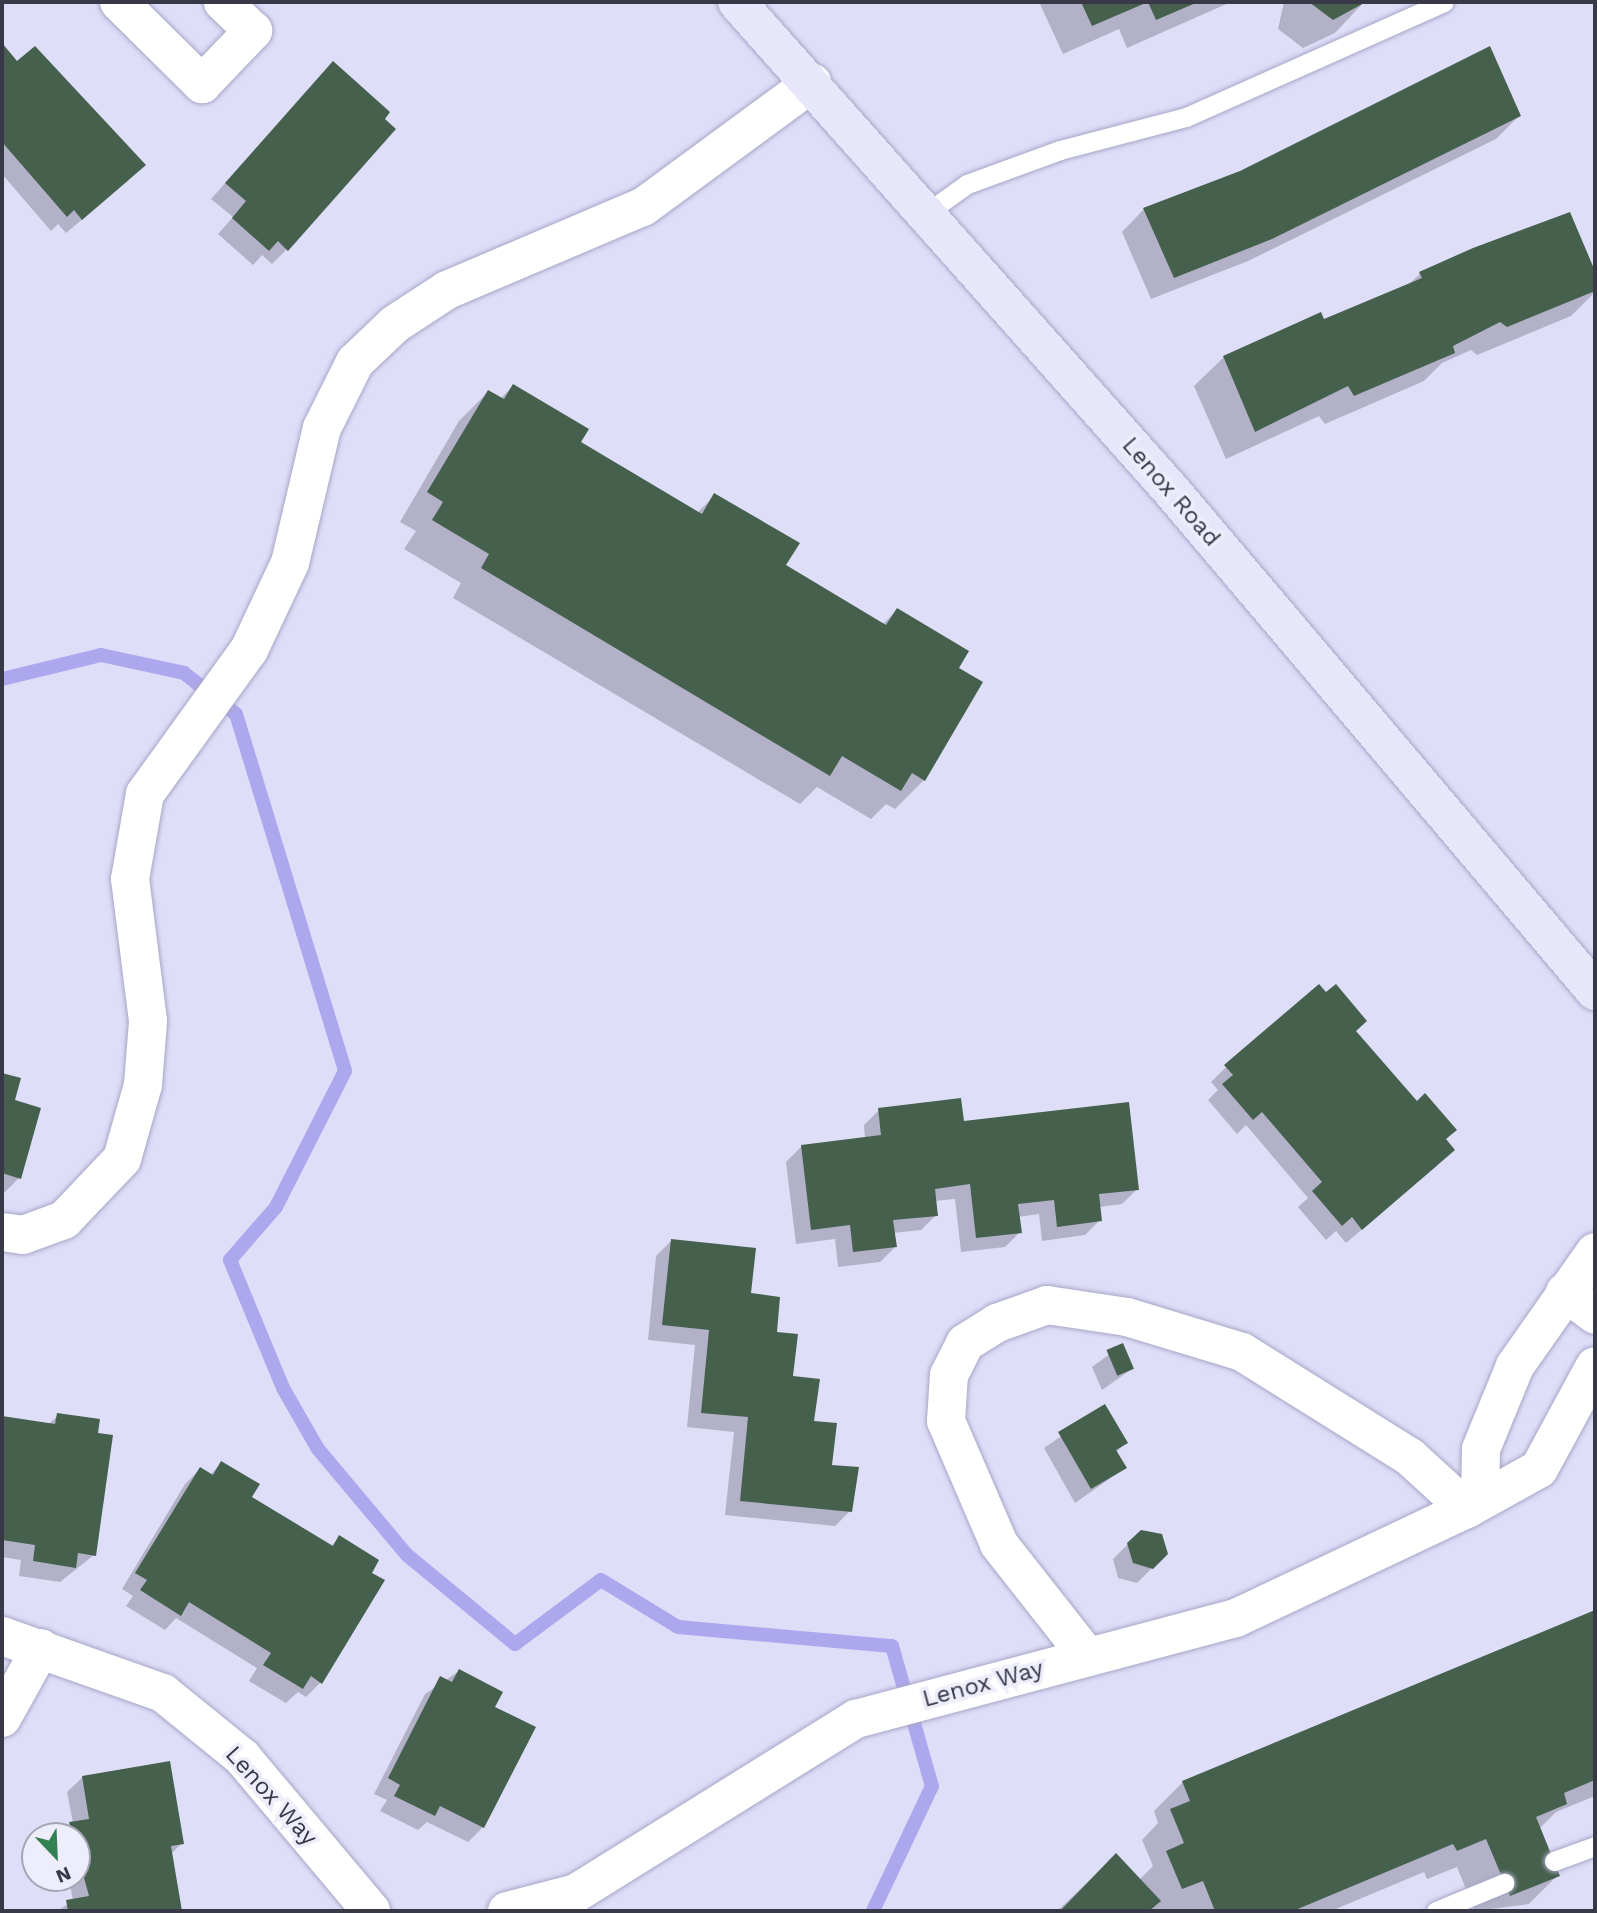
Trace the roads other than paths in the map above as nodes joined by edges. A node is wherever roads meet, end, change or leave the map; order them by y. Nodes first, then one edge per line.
1 (119, 2) edge
2 (223, 2) edge
3 (737, 2) edge
4 (1443, 2) edge
5 (812, 83) junction
6 (925, 214) junction
7 (1593, 985) edge
8 (2, 1232) edge
9 (1595, 1252) edge
10 (1565, 1292) junction
11 (1595, 1315) edge
12 (1595, 1366) edge
13 (1474, 1504) junction
14 (2, 1636) edge
15 (41, 1648) junction
16 (1087, 1656) junction
17 (2, 1718) edge
18 (1595, 1846) edge
19 (1554, 1861) dead end
20 (1504, 1882) dead end
21 (372, 1911) edge
22 (507, 1911) edge
23 (1436, 1911) edge

1 - 2 street
3 - 5 street, Lenox Road
4 - 6 lane
5 - 6 street, Lenox Road
5 - 8 street
6 - 7 street, Lenox Road
9 - 10 street
10 - 11 street
10 - 13 street
12 - 13 street, Lenox Way
13 - 16 street, Lenox Way
13 - 16 street
14 - 15 street, Lenox Way
15 - 17 street
15 - 21 street, Lenox Way
16 - 22 street, Lenox Way
18 - 19 lane
20 - 23 lane

